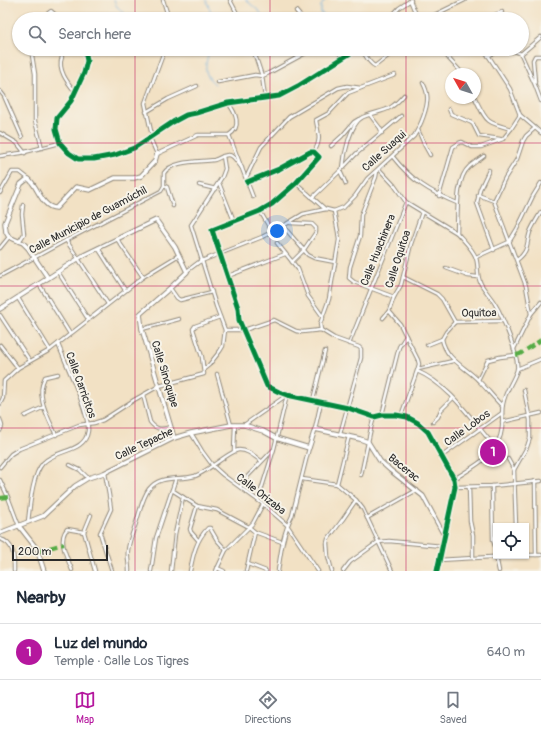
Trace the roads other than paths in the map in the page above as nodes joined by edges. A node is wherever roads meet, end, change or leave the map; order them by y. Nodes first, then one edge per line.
1 (163, 0) edge
2 (230, 0) edge
3 (411, 0) edge
4 (465, 0) edge
5 (167, 12) edge
6 (236, 12) edge
7 (395, 12) edge
8 (415, 12) edge
9 (444, 12) edge
10 (541, 37) edge
11 (529, 47) edge
12 (32, 56) edge
13 (87, 56) edge
14 (163, 56) edge
15 (255, 56) edge
16 (300, 56) edge
17 (346, 56) edge
18 (366, 56) edge
19 (389, 56) edge
20 (447, 56) edge
21 (488, 56) edge
22 (522, 56) edge
23 (541, 56) edge
24 (62, 57) dead end
25 (343, 58) joint
26 (457, 68) edge
27 (395, 75) dead end
28 (262, 76) junction
29 (218, 82) dead end
30 (423, 83) dead end
31 (535, 85) junction
32 (196, 86) dead end
33 (361, 88) junction
34 (0, 91) edge
35 (76, 93) junction
36 (404, 95) dead end
37 (265, 98) junction
38 (541, 101) edge
39 (228, 103) junction
40 (478, 104) edge
41 (449, 109) dead end
42 (146, 112) junction
43 (370, 115) junction
44 (520, 115) junction
45 (401, 116) dead end
46 (360, 119) junction
47 (535, 128) junction
48 (418, 130) junction
49 (511, 130) junction
50 (382, 133) junction
51 (541, 133) edge
52 (0, 134) edge
53 (228, 135) junction
54 (22, 137) dead end
55 (151, 137) junction
56 (500, 139) junction
57 (60, 143) junction
58 (331, 146) dead end
59 (42, 148) junction
60 (25, 152) junction
61 (314, 152) junction
62 (157, 154) junction
63 (430, 154) dead end
64 (0, 156) edge
65 (223, 156) junction
66 (484, 156) dead end
67 (393, 157) junction
68 (242, 168) junction
69 (342, 170) junction
70 (378, 170) junction
71 (489, 170) dead end
72 (30, 179) junction
73 (247, 180) junction
74 (219, 183) junction
75 (296, 183) junction
76 (541, 183) edge
77 (346, 184) dead end
78 (199, 185) dead end
79 (164, 186) junction
80 (216, 189) junction
81 (0, 193) edge
82 (478, 195) junction
83 (440, 196) junction
84 (253, 197) dead end
85 (312, 198) junction
86 (494, 201) junction
87 (406, 202) junction
88 (457, 203) junction
89 (23, 205) dead end
90 (173, 206) dead end
91 (326, 209) junction
92 (260, 211) junction
93 (334, 211) junction
94 (422, 212) junction
95 (541, 212) edge
96 (234, 221) junction
97 (290, 222) junction
98 (283, 226) junction
99 (272, 232) junction
100 (457, 233) junction
101 (9, 237) junction
102 (66, 240) junction
103 (117, 240) junction
104 (20, 242) junction
105 (508, 242) junction
106 (277, 243) dead end
107 (0, 248) edge
108 (98, 248) junction
109 (494, 250) junction
110 (303, 252) junction
111 (220, 254) junction
112 (285, 254) junction
113 (179, 255) junction
114 (476, 257) junction
115 (34, 258) junction
116 (78, 259) junction
117 (202, 260) junction
118 (516, 260) junction
119 (292, 262) junction
120 (335, 262) junction
121 (446, 268) dead end
122 (58, 272) junction
123 (186, 272) junction
124 (0, 276) edge
125 (228, 276) junction
126 (143, 277) junction
127 (403, 277) junction
128 (478, 277) junction
129 (48, 278) junction
130 (39, 284) junction
131 (170, 288) junction
132 (371, 289) junction
133 (125, 290) junction
134 (212, 292) junction
135 (394, 297) junction
136 (18, 298) junction
137 (541, 302) edge
138 (108, 304) junction
139 (0, 309) edge
140 (389, 311) junction
141 (531, 314) junction
142 (0, 315) edge
143 (220, 317) junction
144 (323, 317) junction
145 (383, 318) dead end
146 (88, 319) junction
147 (180, 319) dead end
148 (503, 321) junction
149 (455, 322) junction
150 (142, 329) junction
151 (225, 330) junction
152 (244, 330) junction
153 (321, 330) junction
154 (70, 334) junction
155 (406, 336) junction
156 (442, 340) junction
157 (58, 344) junction
158 (349, 344) junction
159 (0, 345) edge
160 (427, 345) dead end
161 (50, 350) junction
162 (514, 350) junction
163 (325, 351) dead end
164 (516, 355) junction
165 (541, 359) edge
166 (30, 361) junction
167 (453, 361) junction
168 (18, 368) junction
169 (204, 369) junction
170 (517, 369) junction
171 (418, 370) junction
172 (58, 374) dead end
173 (217, 374) dead end
174 (478, 380) junction
175 (159, 386) junction
176 (524, 390) dead end
177 (143, 395) junction
178 (287, 395) junction
179 (453, 398) junction
180 (313, 400) junction
181 (322, 402) junction
182 (0, 404) edge
183 (44, 407) junction
184 (502, 407) junction
185 (348, 408) junction
186 (502, 413) junction
187 (541, 413) edge
188 (382, 415) junction
189 (528, 415) junction
190 (25, 416) dead end
191 (401, 416) junction
192 (374, 417) junction
193 (0, 419) edge
194 (433, 422) dead end
195 (502, 422) junction
196 (87, 424) junction
197 (230, 425) junction
198 (235, 425) junction
199 (244, 425) junction
200 (171, 427) junction
201 (315, 428) junction
202 (479, 429) junction
203 (0, 431) edge
204 (191, 433) junction
205 (56, 434) junction
206 (340, 434) junction
207 (349, 436) junction
208 (174, 438) junction
209 (276, 438) junction
210 (368, 442) junction
211 (274, 448) junction
212 (309, 448) junction
213 (496, 448) junction
214 (234, 451) junction
215 (442, 456) junction
216 (508, 459) dead end
217 (261, 461) junction
218 (70, 465) dead end
219 (213, 466) junction
220 (0, 467) edge
221 (514, 470) junction
222 (104, 473) junction
223 (361, 475) dead end
224 (88, 478) junction
225 (176, 478) junction
226 (302, 479) junction
227 (454, 479) junction
228 (0, 480) edge
229 (535, 481) junction
230 (541, 481) edge
231 (338, 484) junction
232 (515, 484) junction
233 (492, 486) junction
234 (240, 487) junction
235 (455, 487) junction
236 (469, 487) junction
237 (172, 490) junction
238 (417, 490) junction
239 (183, 497) junction
240 (258, 500) junction
241 (356, 500) junction
242 (263, 504) junction
243 (197, 506) junction
244 (91, 515) dead end
245 (367, 518) junction
246 (28, 522) junction
247 (493, 523) edge
248 (516, 523) edge
249 (287, 525) junction
250 (19, 526) junction
251 (249, 527) junction
252 (0, 532) edge
253 (84, 532) junction
254 (255, 532) junction
255 (444, 535) junction
256 (0, 539) edge
257 (198, 540) junction
258 (282, 542) junction
259 (378, 542) junction
260 (442, 546) junction
261 (226, 550) junction
262 (529, 555) edge
263 (536, 555) junction
264 (541, 555) edge
265 (493, 556) edge
266 (473, 558) junction
267 (497, 559) edge
268 (439, 560) junction
269 (248, 564) junction
270 (72, 570) edge
271 (216, 570) edge
272 (14, 571) edge
273 (44, 571) edge
274 (95, 571) edge
275 (112, 571) edge
276 (129, 571) edge
277 (150, 571) edge
278 (171, 571) edge
279 (190, 571) edge
280 (224, 571) edge
281 (246, 571) edge
282 (266, 571) edge
283 (278, 571) edge
284 (318, 571) edge
285 (332, 571) edge
286 (344, 571) edge
287 (392, 571) edge
288 (437, 571) edge
289 (499, 571) edge

1 - 5 street
2 - 6 street
3 - 7 street
3 - 8 street
4 - 9 street
10 - 11 street
12 - 59 street
13 - 35 street
14 - 42 street
15 - 28 street
16 - 28 street
17 - 25 street
18 - 19 street
20 - 26 street
21 - 44 street
22 - 31 street
23 - 31 street
24 - 35 street
25 - 37 street
27 - 33 street
28 - 29 street
28 - 37 street
30 - 48 street, Calle Suaqui
31 - 38 street
32 - 42 street
33 - 61 street
33 - 73 street
34 - 54 street
35 - 57 street
36 - 43 street
37 - 39 street
39 - 53 street
39 - 55 street
40 - 49 street
41 - 56 street
42 - 55 street
43 - 46 street
43 - 50 street
44 - 47 street
44 - 49 street
45 - 50 street
46 - 58 street
46 - 69 street
47 - 51 street
47 - 86 street
48 - 63 street
48 - 67 street, Calle Suaqui
49 - 56 street
50 - 69 street
52 - 60 street
53 - 62 street
53 - 68 street
55 - 57 street
55 - 62 street
56 - 83 street
57 - 59 street
59 - 60 street
60 - 64 street
61 - 73 street
61 - 75 street
62 - 72 street
65 - 68 street
65 - 74 street
65 - 79 street
66 - 88 street
67 - 70 street, Calle Suaqui
67 - 83 street
68 - 73 street
69 - 77 street
69 - 85 street
70 - 87 street
70 - 93 street, Calle Suaqui
70 - 132 street
71 - 82 street
72 - 81 street
72 - 101 street
73 - 84 street
74 - 80 street
74 - 96 street
75 - 85 street
75 - 92 street
76 - 105 street
78 - 80 street
79 - 90 street
79 - 102 street, Calle Municipio de Guamúchil
80 - 117 street
82 - 86 street
82 - 109 street
83 - 88 street
85 - 91 street
86 - 105 street
87 - 94 street
87 - 132 street, Calle Huachinera
88 - 100 street
89 - 104 street
91 - 93 street
91 - 97 street
92 - 96 street
92 - 99 street
93 - 120 street
94 - 100 street
94 - 127 street, Calle Oquitoa
95 - 118 street
96 - 111 street
97 - 98 street
97 - 110 street
98 - 99 street
98 - 110 street
99 - 111 street
100 - 114 street
101 - 104 street
101 - 107 street
102 - 115 street, Calle Municipio de Guamúchil
102 - 116 street
103 - 108 street
103 - 113 street
103 - 126 street
104 - 115 street
105 - 109 street
105 - 118 street
106 - 112 street
108 - 116 street
108 - 133 street
109 - 114 street
110 - 119 street
110 - 120 street
111 - 117 street
111 - 125 street
112 - 119 street
112 - 125 street
113 - 123 street
113 - 126 street
114 - 128 street
115 - 124 street, Calle Municipio de Guamúchil
115 - 129 street
116 - 122 street
116 - 138 street
117 - 123 street
117 - 134 street
118 - 141 street
119 - 144 street
120 - 144 street
121 - 128 street
122 - 129 street
122 - 146 street
123 - 131 street
125 - 152 street
126 - 133 street
127 - 135 street, Calle Oquitoa
127 - 149 street
128 - 148 street
129 - 130 street
130 - 136 street
130 - 154 street
131 - 134 street
131 - 150 street, Calle Sinoquipe
132 - 135 street
132 - 158 street, Calle Huachinera
133 - 138 street
134 - 143 street
135 - 140 street, Calle Oquitoa
136 - 139 street
136 - 161 street
137 - 141 street
138 - 146 street
140 - 145 street, Calle Oquitoa
140 - 155 street
141 - 162 street
142 - 166 street
143 - 151 street
143 - 169 street
144 - 153 street
146 - 154 street
147 - 150 street
148 - 149 street, Oquitoa
148 - 162 street
149 - 156 street
150 - 175 street, Calle Sinoquipe
151 - 152 street
151 - 169 street
152 - 153 street
152 - 178 street
153 - 158 street
154 - 157 street
155 - 171 street
155 - 188 street
156 - 160 street
156 - 167 street
157 - 161 street
157 - 196 street, Calle Carricitos
158 - 185 street
159 - 168 street
161 - 166 street
162 - 164 street
163 - 180 street
164 - 170 street
164 - 174 street
165 - 170 street
166 - 168 street
167 - 171 street
167 - 174 street
168 - 182 street
169 - 175 street
170 - 184 street
171 - 179 street
171 - 191 street
172 - 183 street
173 - 197 street
174 - 184 street
175 - 177 street
175 - 200 street, Calle Sinoquipe
176 - 189 street
177 - 196 street
177 - 200 street
178 - 180 street
178 - 199 street
178 - 209 street
179 - 194 street
179 - 202 street
180 - 181 street
181 - 185 street
181 - 201 street
183 - 190 street
183 - 205 street
184 - 186 street
185 - 192 street
185 - 206 street
186 - 195 street
186 - 202 street, Calle Lobos
187 - 189 street, Calle Lobos
188 - 191 street
188 - 192 street
189 - 195 street, Calle Lobos
189 - 221 street
191 - 215 street
192 - 210 street
193 - 203 street
195 - 213 street
196 - 205 street
196 - 246 street, Calle Carricitos
197 - 198 street, Calle Tepache
197 - 204 street, Calle Tepache
198 - 199 street, Calle Tepache
198 - 214 street
199 - 209 street, Calle Tepache
200 - 208 street, Calle Sinoquipe
201 - 206 street
201 - 212 street
202 - 213 street
202 - 215 street, Calle Lobos
204 - 208 street, Calle Tepache
204 - 219 street, Calle Orizaba
205 - 220 street
206 - 207 street
207 - 210 street
207 - 231 street
208 - 222 street, Calle Tepache
209 - 211 street
209 - 212 street, Calle Tepache
210 - 223 street
210 - 238 street, Bacerac
211 - 217 street
211 - 240 street
212 - 226 street
213 - 227 street
214 - 217 street
214 - 219 street
215 - 227 street
216 - 221 street
217 - 234 street
218 - 224 street
219 - 225 street
219 - 234 street, Calle Orizaba
221 - 232 street
222 - 224 street, Calle Tepache
222 - 275 street
224 - 246 street, Calle Tepache
225 - 237 street
225 - 276 street
226 - 231 street
226 - 249 street
227 - 235 street
228 - 250 street
229 - 230 street
229 - 232 street
229 - 263 street
231 - 241 street
232 - 233 street
232 - 248 street
233 - 236 street
233 - 247 street
234 - 240 street, Calle Orizaba
235 - 236 street
235 - 255 street
236 - 266 street
237 - 239 street
237 - 277 street
238 - 245 street
238 - 255 street, Bacerac
239 - 243 street
239 - 278 street
240 - 242 street, Calle Orizaba
241 - 245 street
241 - 285 street
242 - 249 street, Calle Orizaba
242 - 251 street
243 - 251 street
243 - 257 street
244 - 253 street
245 - 259 street
246 - 250 street, Calle Tepache
249 - 258 street
249 - 284 street, Calle Orizaba
250 - 252 street, Calle Tepache
250 - 273 street
251 - 254 street
251 - 261 street
253 - 270 street
253 - 274 street
254 - 258 street
254 - 269 street
255 - 260 street
256 - 272 street
257 - 261 street
257 - 279 street
258 - 283 street
259 - 260 street
259 - 286 street
259 - 287 street
260 - 268 street
261 - 271 street
262 - 263 street
263 - 264 street
265 - 266 street
266 - 268 street
267 - 289 street
268 - 288 street
269 - 281 street
269 - 282 street
271 - 280 street

